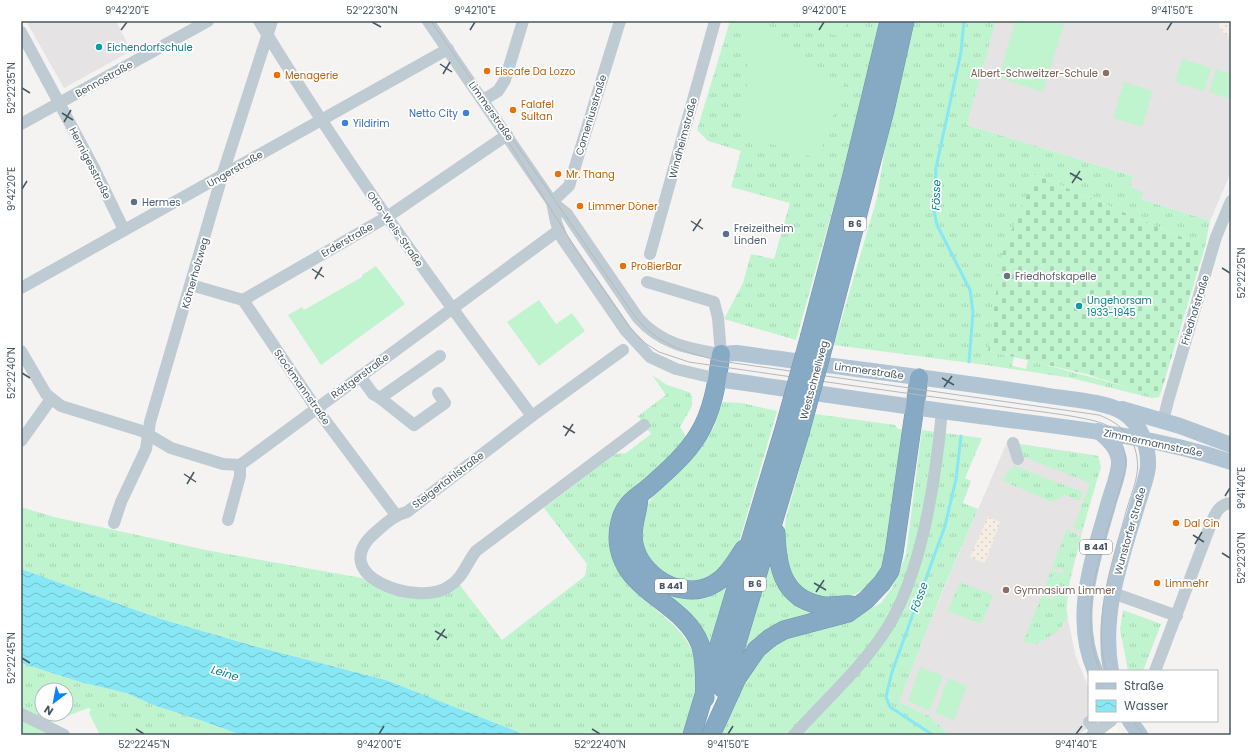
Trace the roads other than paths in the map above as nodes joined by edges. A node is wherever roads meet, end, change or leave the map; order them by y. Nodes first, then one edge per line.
1 (208, 21) edge
2 (259, 21) edge
3 (272, 21) edge
4 (428, 21) edge
5 (522, 21) edge
6 (620, 21) edge
7 (715, 21) edge
8 (889, 21) edge
9 (905, 21) edge
10 (21, 32) edge
11 (268, 35) junction
12 (448, 49) junction
13 (884, 77) junction
14 (483, 100) junction
15 (59, 103) junction
16 (321, 119) junction
17 (21, 124) edge
18 (507, 135) junction
19 (222, 176) junction
20 (1231, 201) edge
21 (552, 202) junction
22 (387, 217) junction
23 (124, 230) junction
24 (559, 230) junction
25 (650, 254) dead end
26 (647, 282) dead end
27 (191, 285) junction
28 (21, 288) edge
29 (243, 300) junction
30 (451, 309) junction
31 (623, 350) dead end
32 (22, 354) edge
33 (721, 354) junction
34 (440, 356) dead end
35 (360, 376) junction
36 (919, 378) junction
37 (718, 379) junction
38 (438, 393) dead end
39 (380, 398) junction
40 (51, 399) junction
41 (1109, 406) junction
42 (915, 407) junction
43 (316, 408) junction
44 (942, 411) junction
45 (532, 416) junction
46 (1163, 421) junction
47 (644, 425) dead end
48 (792, 431) junction
49 (1098, 431) junction
50 (149, 434) junction
51 (1144, 438) junction
52 (21, 441) edge
53 (1013, 443) dead end
54 (1231, 445) edge
55 (1018, 460) dead end
56 (1231, 462) edge
57 (240, 465) junction
58 (639, 496) junction
59 (1231, 503) edge
60 (396, 515) junction
61 (776, 518) junction
62 (228, 520) dead end
63 (114, 523) dead end
64 (754, 535) junction
65 (1113, 593) junction
66 (857, 606) junction
67 (1177, 616) junction
68 (1095, 670) edge
69 (1111, 670) edge
70 (1155, 670) edge
71 (705, 698) junction
72 (21, 714) edge
73 (1109, 722) edge
74 (1131, 722) edge
75 (1093, 729) edge
76 (64, 735) edge
77 (692, 735) edge
78 (708, 735) edge
79 (711, 735) edge
80 (794, 735) edge
81 (1140, 735) edge

1 - 15 street, Bennostraße
2 - 11 street, Otto-Wels-Straße
3 - 11 street, Kötnerholzweg
4 - 12 street, Limmerstraße
5 - 14 street
6 - 21 street, Comeniusstraße
7 - 25 street, Windheimstraße
8 - 13 highway, Westschnellweg / B 6
9 - 13 highway, Westschnellweg / B 6
10 - 15 street, Hennigesstraße
11 - 16 street, Otto-Wels-Straße
11 - 19 street, Kötnerholzweg
12 - 14 street, Limmerstraße
12 - 16 street, Ungerstraße
13 - 48 highway, Westschnellweg / B 6, bridge
14 - 18 street, Limmerstraße
15 - 17 street, Bennostraße
15 - 23 street, Hennigesstraße
16 - 19 street, Ungerstraße
16 - 22 street, Otto-Wels-Straße
18 - 21 street, Limmerstraße
18 - 22 street, Erderstraße
19 - 23 street, Ungerstraße
19 - 27 street, Kötnerholzweg
20 - 46 street, Friedhofstraße
21 - 24 street, Limmerstraße
21 - 33 street, Limmerstraße
22 - 29 street, Erderstraße
22 - 30 street, Otto-Wels-Straße
23 - 28 street, Ungerstraße
24 - 30 street, Röttgerstraße
24 - 37 street, Limmerstraße
26 - 33 street
27 - 29 street
27 - 50 street, Kötnerholzweg
29 - 43 street, Stockmannstraße
30 - 35 street, Röttgerstraße
30 - 45 street, Otto-Wels-Straße
31 - 45 street, Steigertahlstraße
32 - 40 street
33 - 36 main road, Limmerstraße / B 441
33 - 37 highway
34 - 39 street
35 - 39 street
35 - 43 street, Röttgerstraße
36 - 41 main road, Limmerstraße / B 441
36 - 42 highway
37 - 42 main road, Limmerstraße
37 - 58 highway
38 - 39 street
40 - 50 street
40 - 52 street
41 - 46 main road, Zimmermannstraße
41 - 51 main road, Limmerstraße / B 441
42 - 44 main road, Limmerstraße
42 - 66 highway
43 - 57 street, Röttgerstraße
43 - 60 street, Stockmannstraße
44 - 49 main road, Limmerstraße
44 - 80 street
45 - 60 street, Steigertahlstraße
46 - 54 main road, Zimmermannstraße
47 - 60 street, Steigertahlstraße
48 - 61 highway, Westschnellweg / B 6
48 - 64 highway, Westschnellweg / B 6
49 - 51 main road, Zimmermannstraße
49 - 68 main road, B 441
50 - 57 street
50 - 63 street, Kötnerholzweg
51 - 56 main road, Zimmermannstraße
51 - 65 main road, Wunstorfer Straße / B 441
53 - 55 street
57 - 62 street
58 - 64 highway, B 441
58 - 71 highway
59 - 67 street
61 - 66 highway
61 - 78 highway, Westschnellweg / B 6
64 - 71 highway, Westschnellweg / B 6
65 - 67 street
65 - 69 main road, Wunstorfer Straße / B 441
66 - 79 highway
67 - 70 street
71 - 77 highway, Westschnellweg / B 6
72 - 76 street
73 - 75 street
74 - 81 main road

